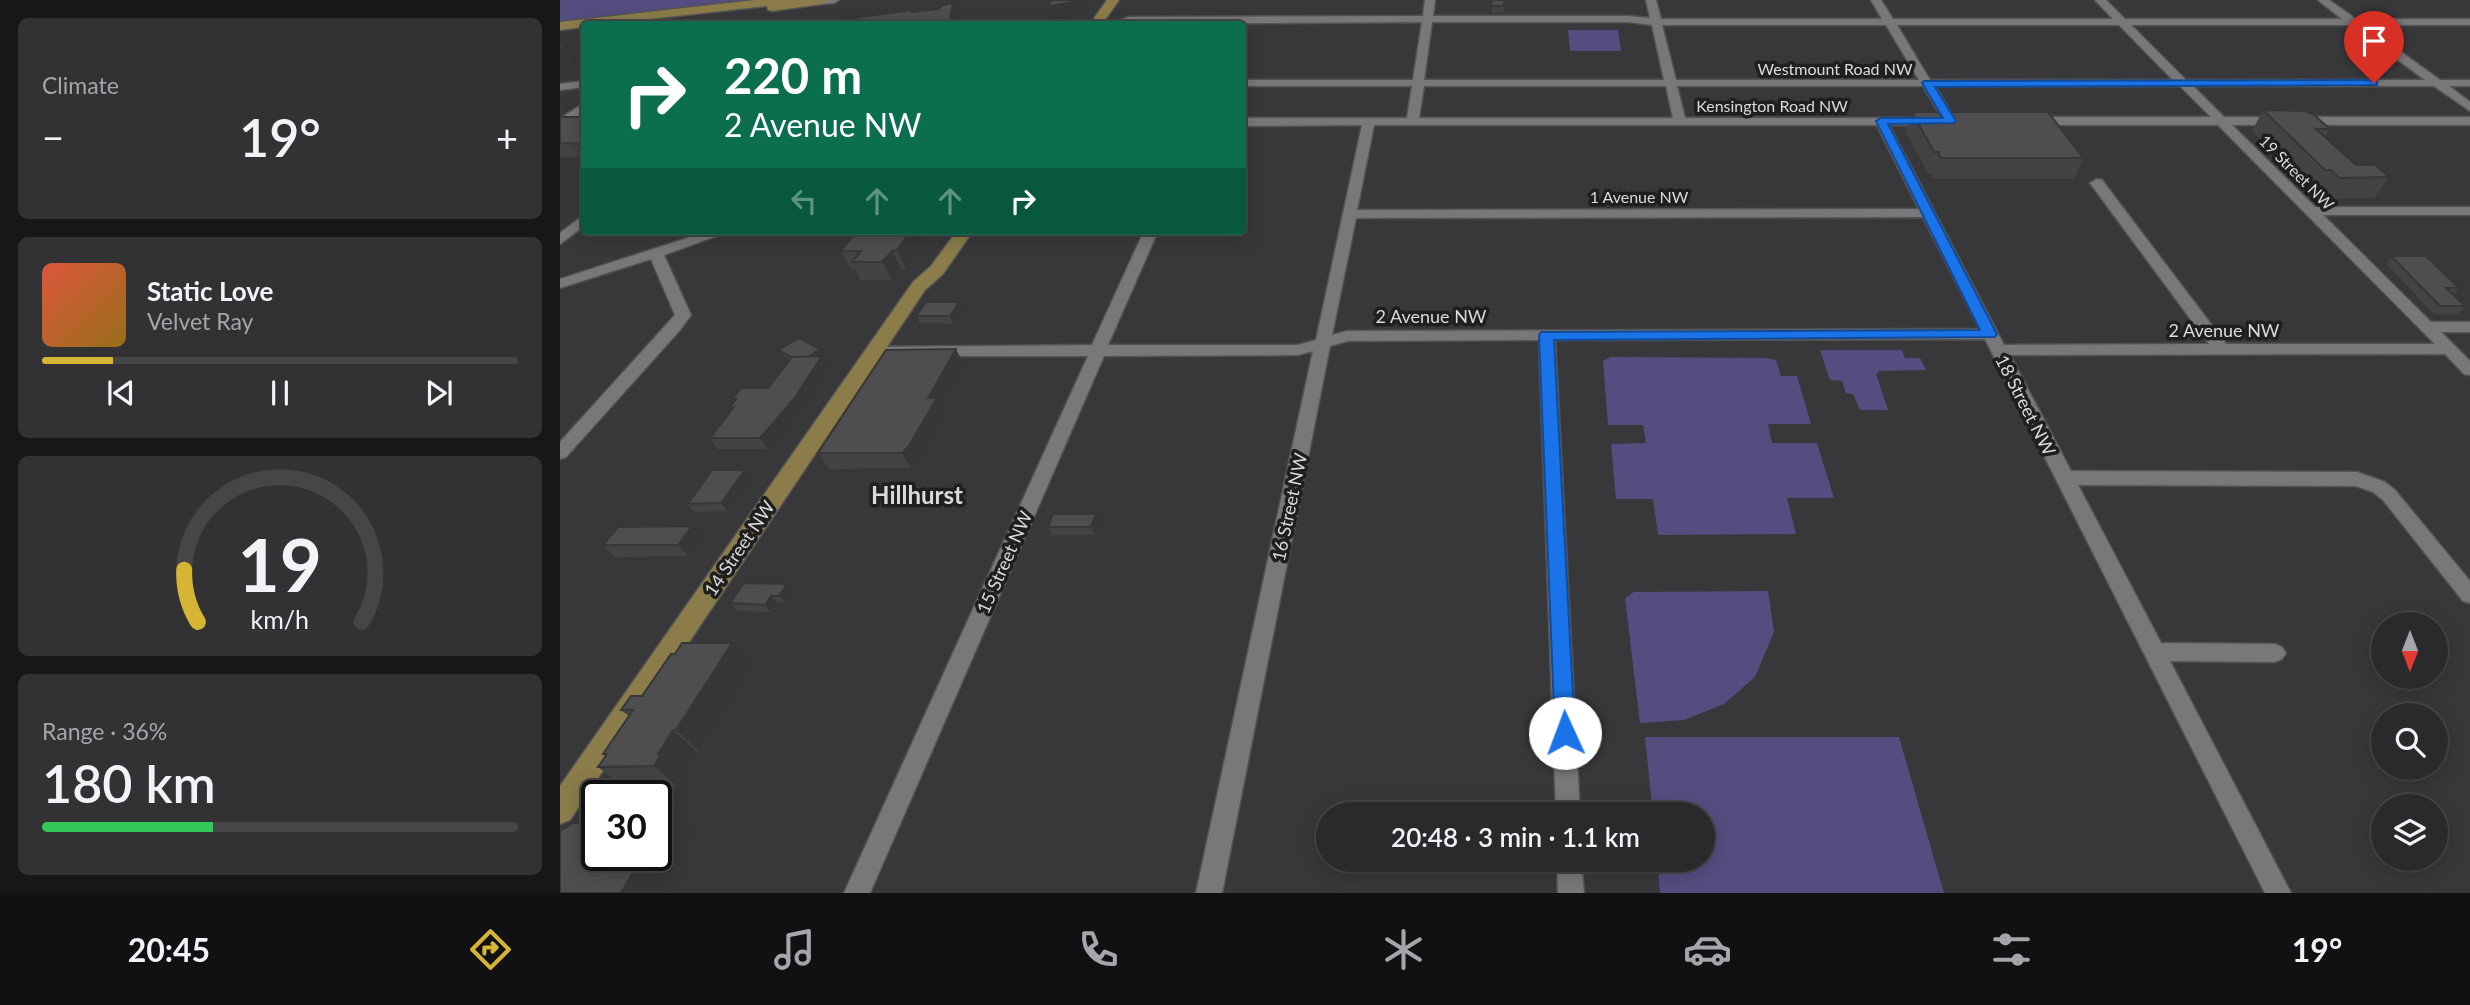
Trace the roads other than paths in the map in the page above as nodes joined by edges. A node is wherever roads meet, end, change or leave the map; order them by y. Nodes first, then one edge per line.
1 (786, 0) edge
2 (834, 0) edge
3 (1113, 0) edge
4 (1430, 0) edge
5 (1651, 0) edge
6 (1876, 0) edge
7 (2100, 0) edge
8 (2323, 0) edge
9 (815, 1) edge
10 (603, 21) edge
11 (643, 21) edge
12 (1098, 21) edge
13 (1125, 21) edge
14 (1228, 21) edge
15 (1246, 21) edge
16 (1656, 22) junction
17 (2122, 22) junction
18 (2470, 22) edge
19 (1427, 23) junction
20 (1890, 23) junction
21 (2354, 23) junction
22 (581, 24) edge
23 (1246, 25) edge
24 (560, 26) edge
25 (581, 28) edge
26 (560, 31) edge
27 (1246, 83) edge
28 (1418, 83) junction
29 (1671, 83) junction
30 (1928, 83) junction
31 (2183, 83) junction
32 (2437, 83) junction
33 (2470, 83) edge
34 (581, 84) edge
35 (560, 87) edge
36 (2470, 107) edge
37 (581, 109) edge
38 (562, 121) edge
39 (581, 121) edge
40 (1368, 121) junction
41 (1413, 121) junction
42 (1680, 121) junction
43 (1881, 121) junction
44 (2016, 121) edge
45 (2221, 121) junction
46 (2470, 121) edge
47 (1246, 122) edge
48 (2097, 183) dead end
49 (2311, 211) junction
50 (2470, 211) edge
51 (1928, 213) junction
52 (1349, 214) junction
53 (581, 222) edge
54 (711, 235) edge
55 (945, 235) edge
56 (962, 235) edge
57 (1149, 235) edge
58 (560, 240) edge
59 (656, 253) junction
60 (560, 284) edge
61 (919, 286) junction
62 (2427, 327) junction
63 (2470, 327) edge
64 (1546, 335) junction
65 (1994, 342) junction
66 (1323, 343) junction
67 (2221, 349) junction
68 (2450, 349) junction
69 (874, 351) junction
70 (1097, 351) junction
71 (2470, 370) edge
72 (560, 453) edge
73 (2064, 478) junction
74 (2470, 595) edge
75 (2154, 652) junction
76 (2275, 653) dead end
77 (1567, 802) edge
78 (560, 810) edge
79 (1569, 872) edge
80 (857, 893) edge
81 (1209, 893) edge
82 (1570, 893) edge
83 (2278, 893) edge

1 - 10 main road
2 - 9 street
3 - 12 main road
4 - 19 street
5 - 16 street
6 - 20 street
7 - 17 street, 19 Street NW
8 - 21 street
9 - 11 main road
13 - 14 street
15 - 19 street
16 - 19 street
16 - 20 street
16 - 29 street
17 - 20 street
17 - 21 street
17 - 31 street, 19 Street NW
18 - 21 street
19 - 23 street
19 - 28 street
20 - 30 street
21 - 32 street
22 - 24 main road
25 - 26 main road
27 - 28 street, Westmount Road NW
28 - 29 street, Westmount Road NW
28 - 41 street
29 - 30 street, Westmount Road NW
29 - 42 street
30 - 31 street, Westmount Road NW
30 - 43 street, Kensington Road NW
31 - 32 street, Westmount Road NW
31 - 45 street, 19 Street NW
32 - 33 street, Westmount Road NW
32 - 36 street
34 - 35 street
37 - 38 street
38 - 39 street
40 - 41 street, Kensington Road NW
40 - 47 street, Kensington Road NW
40 - 52 street, 16 Street NW
41 - 42 street, Kensington Road NW
42 - 43 street, Kensington Road NW
43 - 51 street, 18 Street NW
44 - 45 street
45 - 46 street
45 - 49 street, 19 Street NW
48 - 67 street
49 - 50 street
49 - 62 street, 19 Street NW
51 - 52 street, 1 Avenue NW
51 - 65 street, 18 Street NW
52 - 66 street, 16 Street NW
53 - 58 street
54 - 59 street
55 - 61 main road, 14 Street NW
56 - 61 main road, 14 Street NW
57 - 70 street, 15 Street NW
59 - 60 street
59 - 72 street
61 - 69 main road, 14 Street NW
62 - 63 street
62 - 68 street, 19 Street NW
64 - 65 street, 2 Avenue NW
64 - 66 street, 2 Avenue NW
64 - 77 street
65 - 67 street, 2 Avenue NW
65 - 73 street, 18 Street NW
66 - 70 street, 2 Avenue NW
66 - 81 street, 16 Street NW
67 - 68 street, 2 Avenue NW
68 - 71 street, 19 Street NW
69 - 70 street, 2 Avenue NW
69 - 78 main road, 14 Street NW
70 - 80 street, 15 Street NW
73 - 74 street
73 - 75 street, 18 Street NW
75 - 76 street
75 - 83 street, 18 Street NW
79 - 82 street

